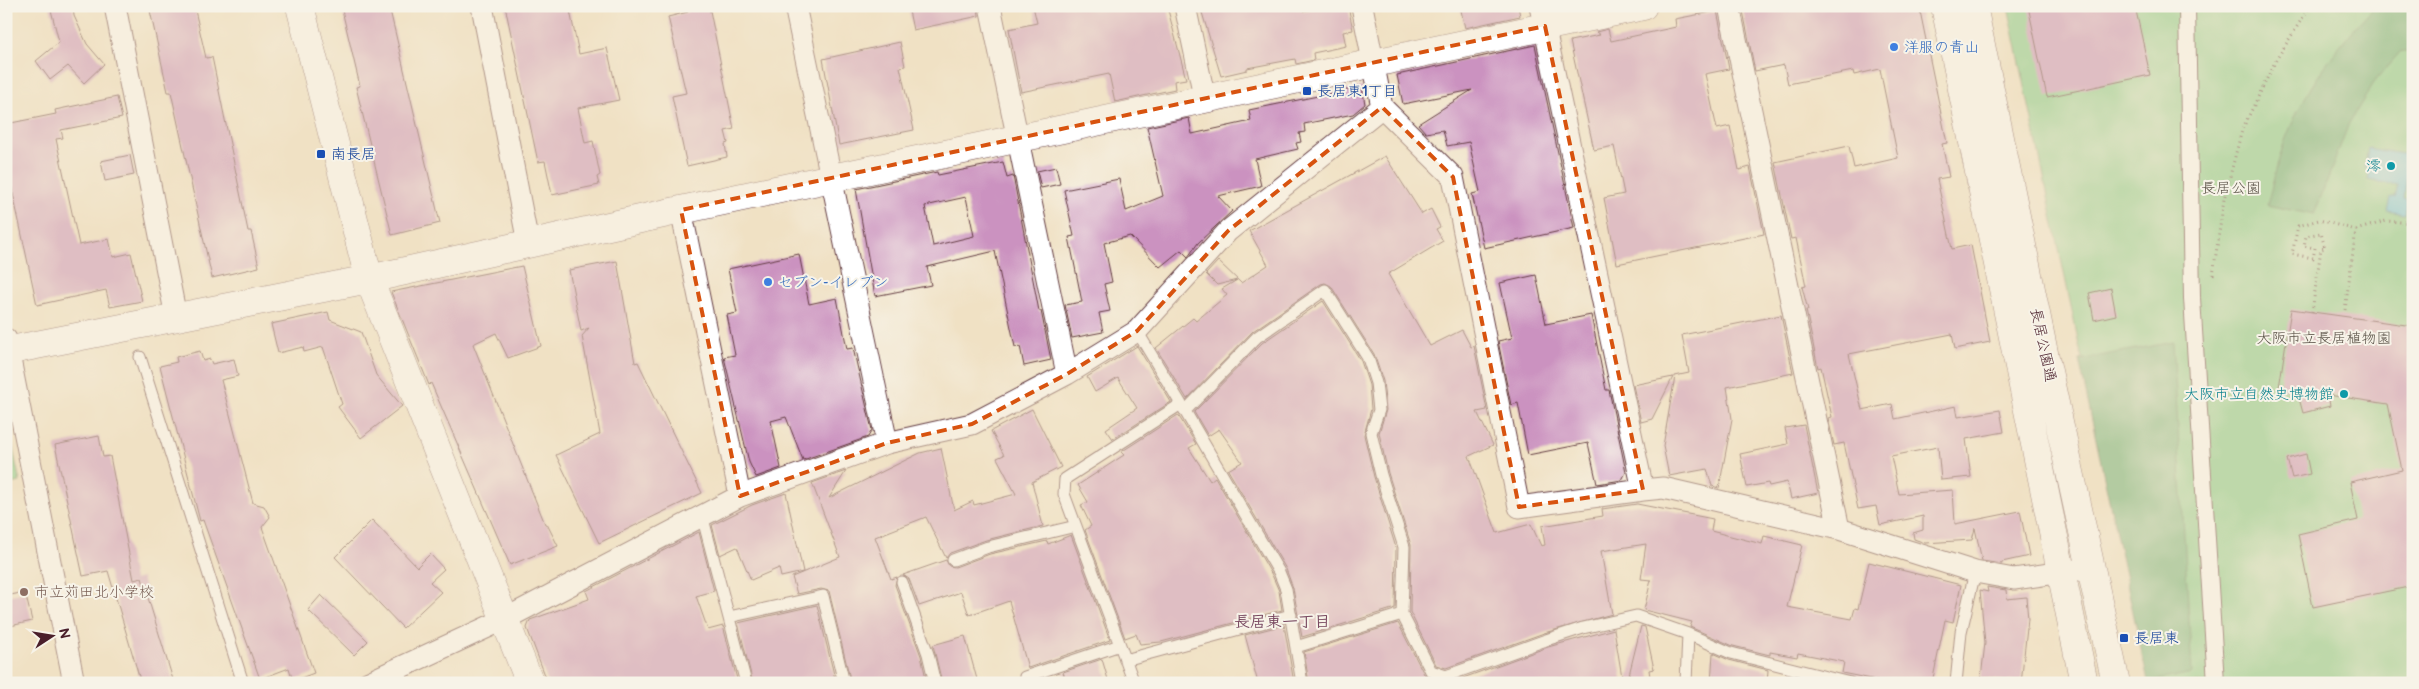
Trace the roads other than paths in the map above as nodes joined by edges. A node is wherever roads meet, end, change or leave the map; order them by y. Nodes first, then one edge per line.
1 (115, 6) edge
2 (300, 6) edge
3 (482, 6) edge
4 (795, 6) edge
5 (990, 6) edge
6 (1185, 6) edge
7 (1362, 6) edge
8 (1643, 6) edge
9 (1729, 6) edge
10 (1945, 6) edge
11 (1973, 6) edge
12 (2187, 6) edge
13 (1542, 16) edge
14 (1374, 63) junction
15 (1205, 100) junction
16 (1382, 106) junction
17 (1018, 138) junction
18 (830, 178) junction
19 (680, 210) junction
20 (528, 243) junction
21 (369, 279) junction
22 (176, 317) junction
23 (1137, 331) junction
24 (7, 347) edge
25 (140, 357) dead end
26 (1067, 374) junction
27 (1183, 407) junction
28 (887, 443) junction
29 (1643, 490) junction
30 (740, 496) junction
31 (702, 515) junction
32 (1076, 526) junction
33 (1839, 529) junction
34 (953, 560) dead end
35 (2091, 568) junction
36 (1975, 572) junction
37 (2062, 574) junction
38 (902, 582) dead end
39 (1291, 614) junction
40 (1402, 614) junction
41 (728, 617) junction
42 (505, 619) junction
43 (1688, 634) junction
44 (1120, 645) junction
45 (1296, 647) junction
46 (1125, 660) junction
47 (1447, 679) edge
48 (74, 683) edge
49 (243, 683) edge
50 (368, 683) edge
51 (530, 683) edge
52 (746, 683) edge
53 (844, 683) edge
54 (935, 683) edge
55 (1026, 683) edge
56 (1134, 683) edge
57 (1302, 683) edge
58 (1686, 683) edge
59 (1850, 683) edge
60 (1956, 683) edge
61 (2084, 683) edge
62 (2116, 683) edge
63 (2216, 683) edge

1 - 22 street
2 - 21 main road
3 - 20 street
4 - 18 street
5 - 17 street
6 - 15 street
7 - 14 street
8 - 13 main road
9 - 33 street
10 - 37 main road, 長居公園通
11 - 35 main road, 長居公園通
12 - 63 street
13 - 14 main road
13 - 29 street
14 - 15 main road
14 - 16 street
15 - 17 main road
16 - 23 street
16 - 29 street
17 - 18 main road
17 - 26 street
18 - 19 main road
18 - 28 street
19 - 20 main road
19 - 30 street
20 - 21 main road
21 - 22 main road
21 - 42 main road
22 - 24 main road
23 - 26 street
23 - 27 lane
24 - 48 street
25 - 49 lane
26 - 28 street
27 - 32 lane
27 - 39 lane
27 - 40 lane
28 - 30 street
29 - 33 street
30 - 31 street
31 - 41 lane
31 - 42 street
32 - 34 lane
32 - 44 lane
33 - 36 street
35 - 37 street
35 - 62 main road, 長居公園通
36 - 37 street
36 - 60 lane
37 - 61 main road, 長居公園通
38 - 54 lane
39 - 45 lane
39 - 46 lane
40 - 45 lane
40 - 47 lane
41 - 52 lane
41 - 53 lane
42 - 50 street
42 - 51 main road
43 - 47 lane
43 - 58 lane
43 - 59 lane
44 - 46 lane
44 - 55 lane
45 - 57 lane
46 - 56 lane

